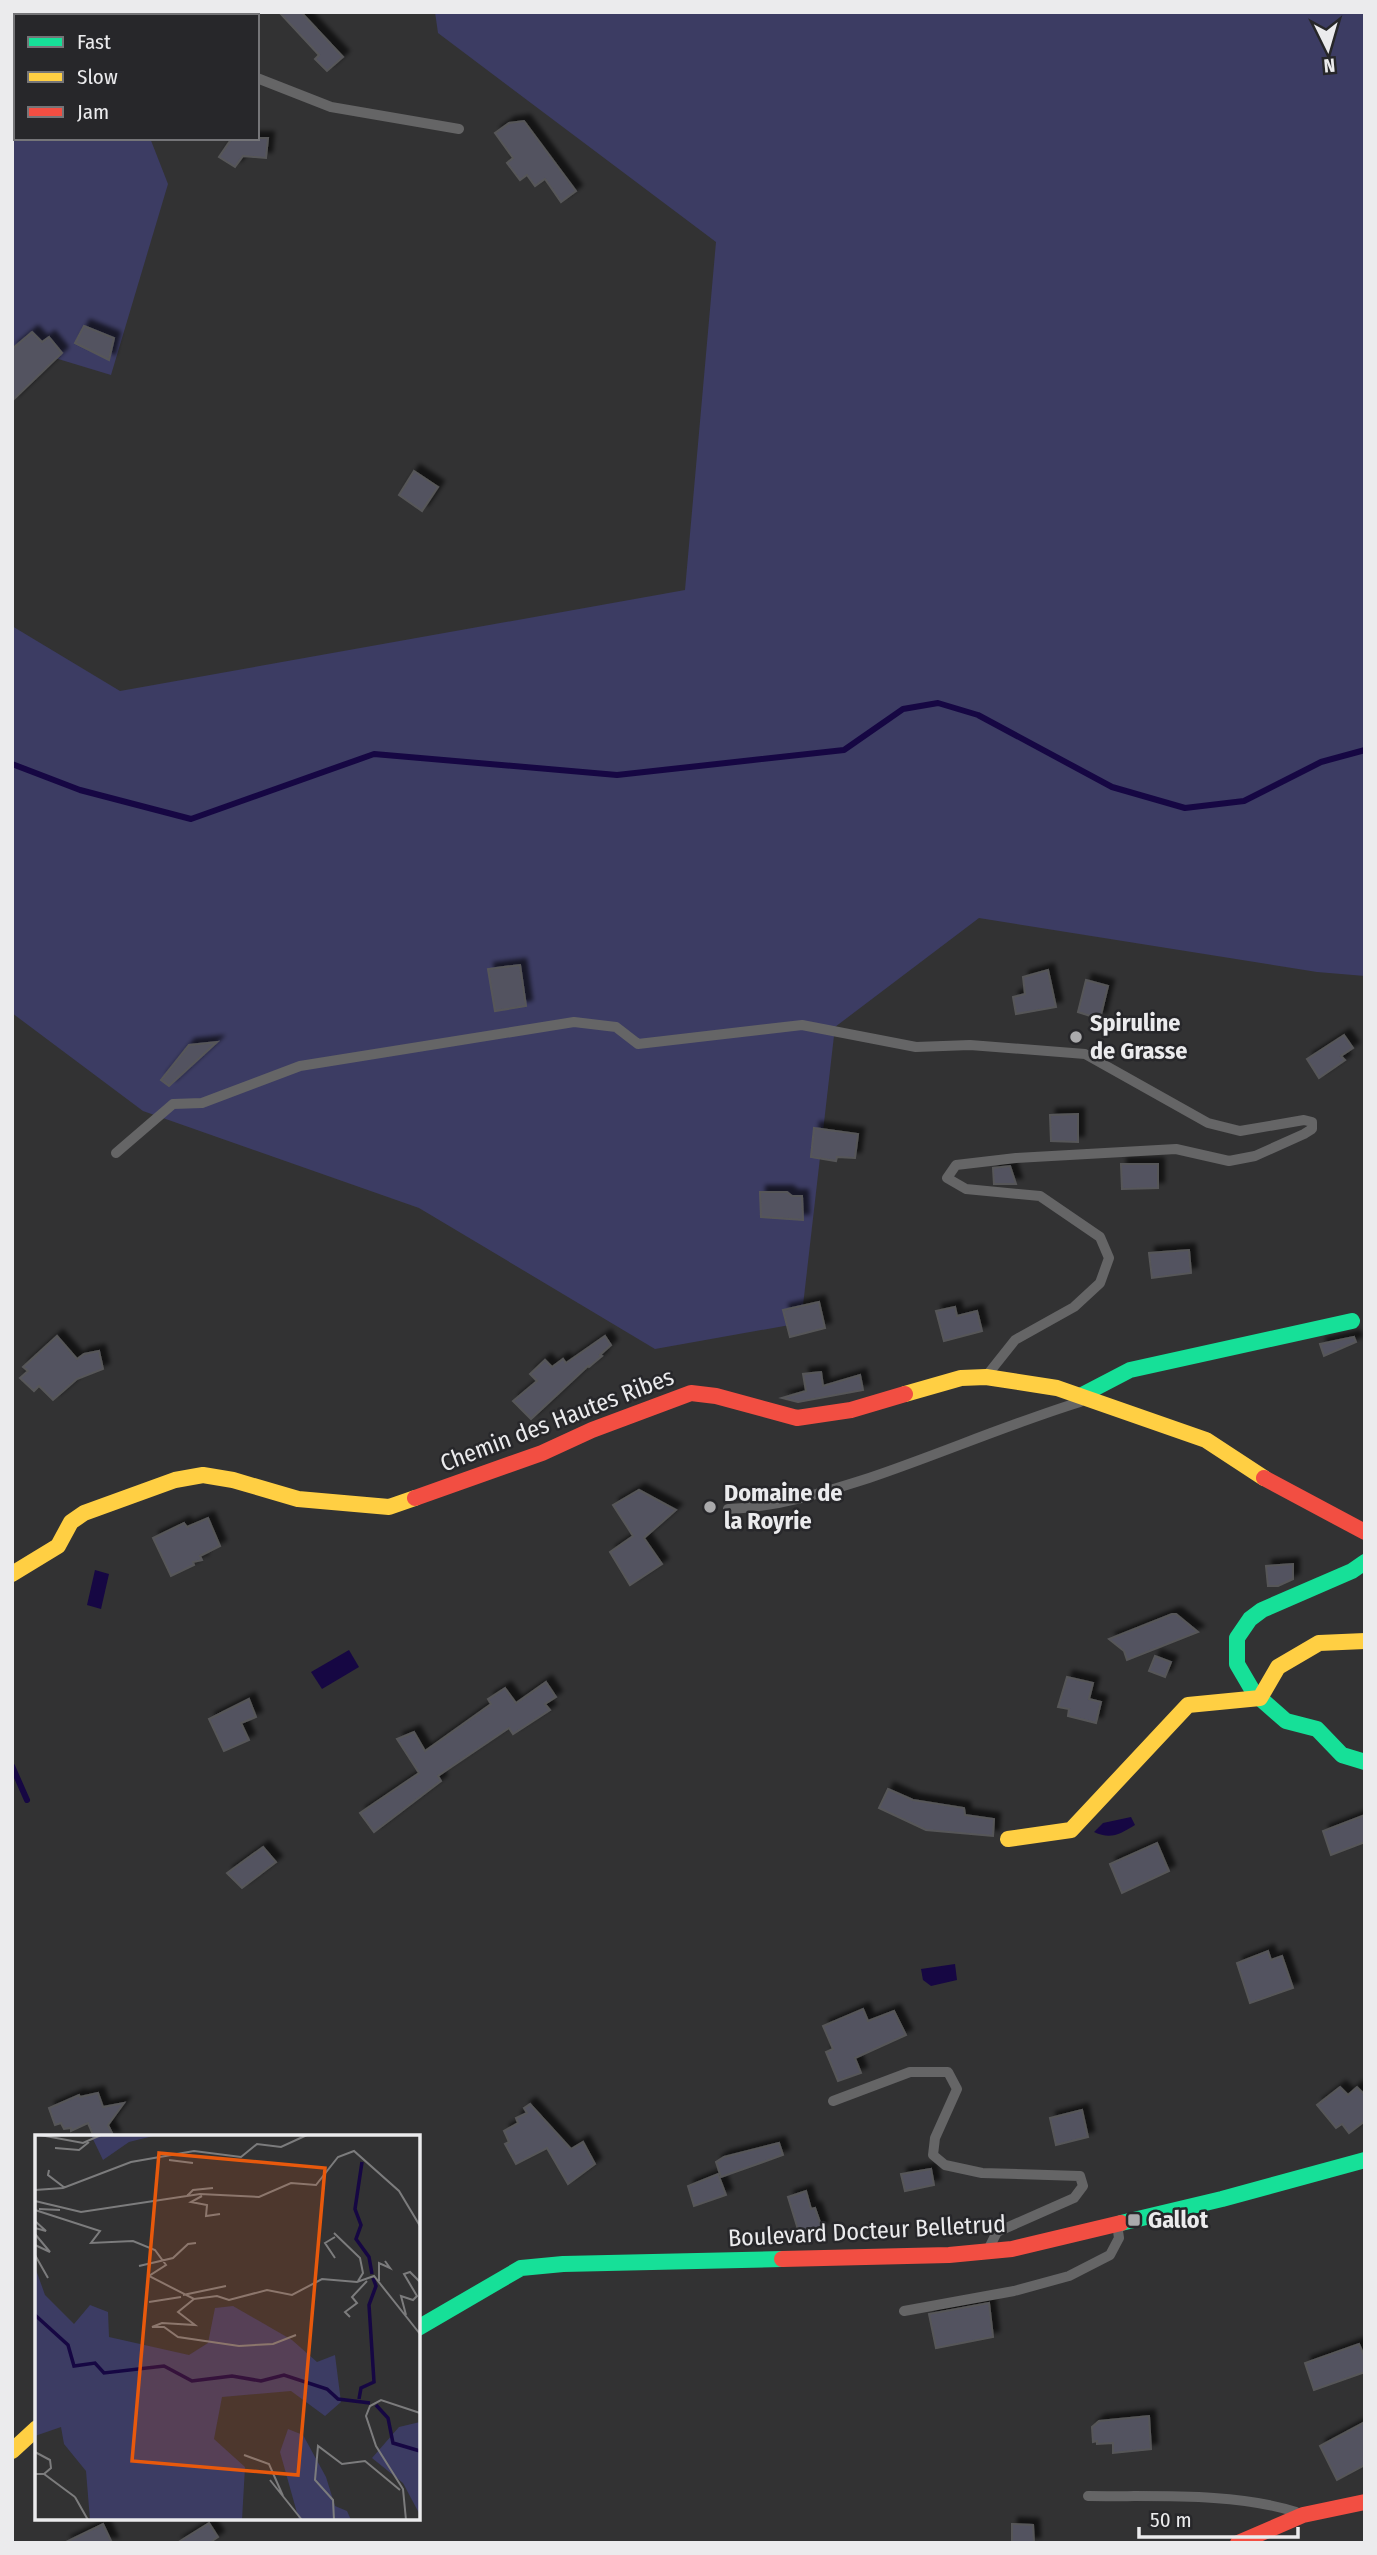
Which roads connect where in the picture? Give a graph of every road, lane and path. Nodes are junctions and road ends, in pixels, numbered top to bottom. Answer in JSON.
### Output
{"nodes":[{"id":1,"x":259,"y":79,"type":"edge"},
{"id":2,"x":459,"y":130,"type":"dead end"},
{"id":3,"x":116,"y":1153,"type":"dead end"},
{"id":4,"x":1352,"y":1321,"type":"dead end"},
{"id":5,"x":986,"y":1377,"type":"junction"},
{"id":6,"x":1086,"y":1396,"type":"junction"},
{"id":7,"x":729,"y":1509,"type":"dead end"},
{"id":8,"x":1365,"y":1532,"type":"edge"},
{"id":9,"x":1365,"y":1562,"type":"edge"},
{"id":10,"x":12,"y":1574,"type":"edge"},
{"id":11,"x":1365,"y":1640,"type":"edge"},
{"id":12,"x":1260,"y":1698,"type":"junction"},
{"id":13,"x":1365,"y":1762,"type":"edge"},
{"id":14,"x":1008,"y":1839,"type":"dead end"},
{"id":15,"x":833,"y":2101,"type":"dead end"},
{"id":16,"x":1365,"y":2160,"type":"edge"},
{"id":17,"x":1117,"y":2224,"type":"junction"},
{"id":18,"x":987,"y":2251,"type":"junction"},
{"id":19,"x":904,"y":2311,"type":"dead end"},
{"id":20,"x":420,"y":2327,"type":"edge"},
{"id":21,"x":35,"y":2430,"type":"edge"},
{"id":22,"x":12,"y":2451,"type":"edge"},
{"id":23,"x":1088,"y":2496,"type":"dead end"},
{"id":24,"x":1365,"y":2502,"type":"edge"},
{"id":25,"x":1303,"y":2515,"type":"junction"},
{"id":26,"x":1238,"y":2543,"type":"edge"}],
"edges":[{"from":1,"to":2,"type":"lane"},
{"from":3,"to":5,"type":"lane"},
{"from":4,"to":6,"type":"street"},
{"from":5,"to":6,"type":"street","name":"Chemin des Hautes Ribes"},
{"from":5,"to":10,"type":"street","name":"Chemin des Hautes Ribes"},
{"from":6,"to":7,"type":"lane"},
{"from":6,"to":8,"type":"street","name":"Chemin des Hautes Ribes"},
{"from":9,"to":12,"type":"street"},
{"from":11,"to":12,"type":"street"},
{"from":12,"to":13,"type":"street"},
{"from":12,"to":14,"type":"street"},
{"from":15,"to":18,"type":"lane"},
{"from":16,"to":17,"type":"street","name":"Boulevard Docteur Belletrud"},
{"from":17,"to":18,"type":"street","name":"Boulevard Docteur Belletrud"},
{"from":17,"to":19,"type":"lane"},
{"from":18,"to":20,"type":"street","name":"Boulevard Docteur Belletrud"},
{"from":21,"to":22,"type":"street"},
{"from":23,"to":25,"type":"lane"},
{"from":24,"to":25,"type":"street"},
{"from":25,"to":26,"type":"street"}]}
